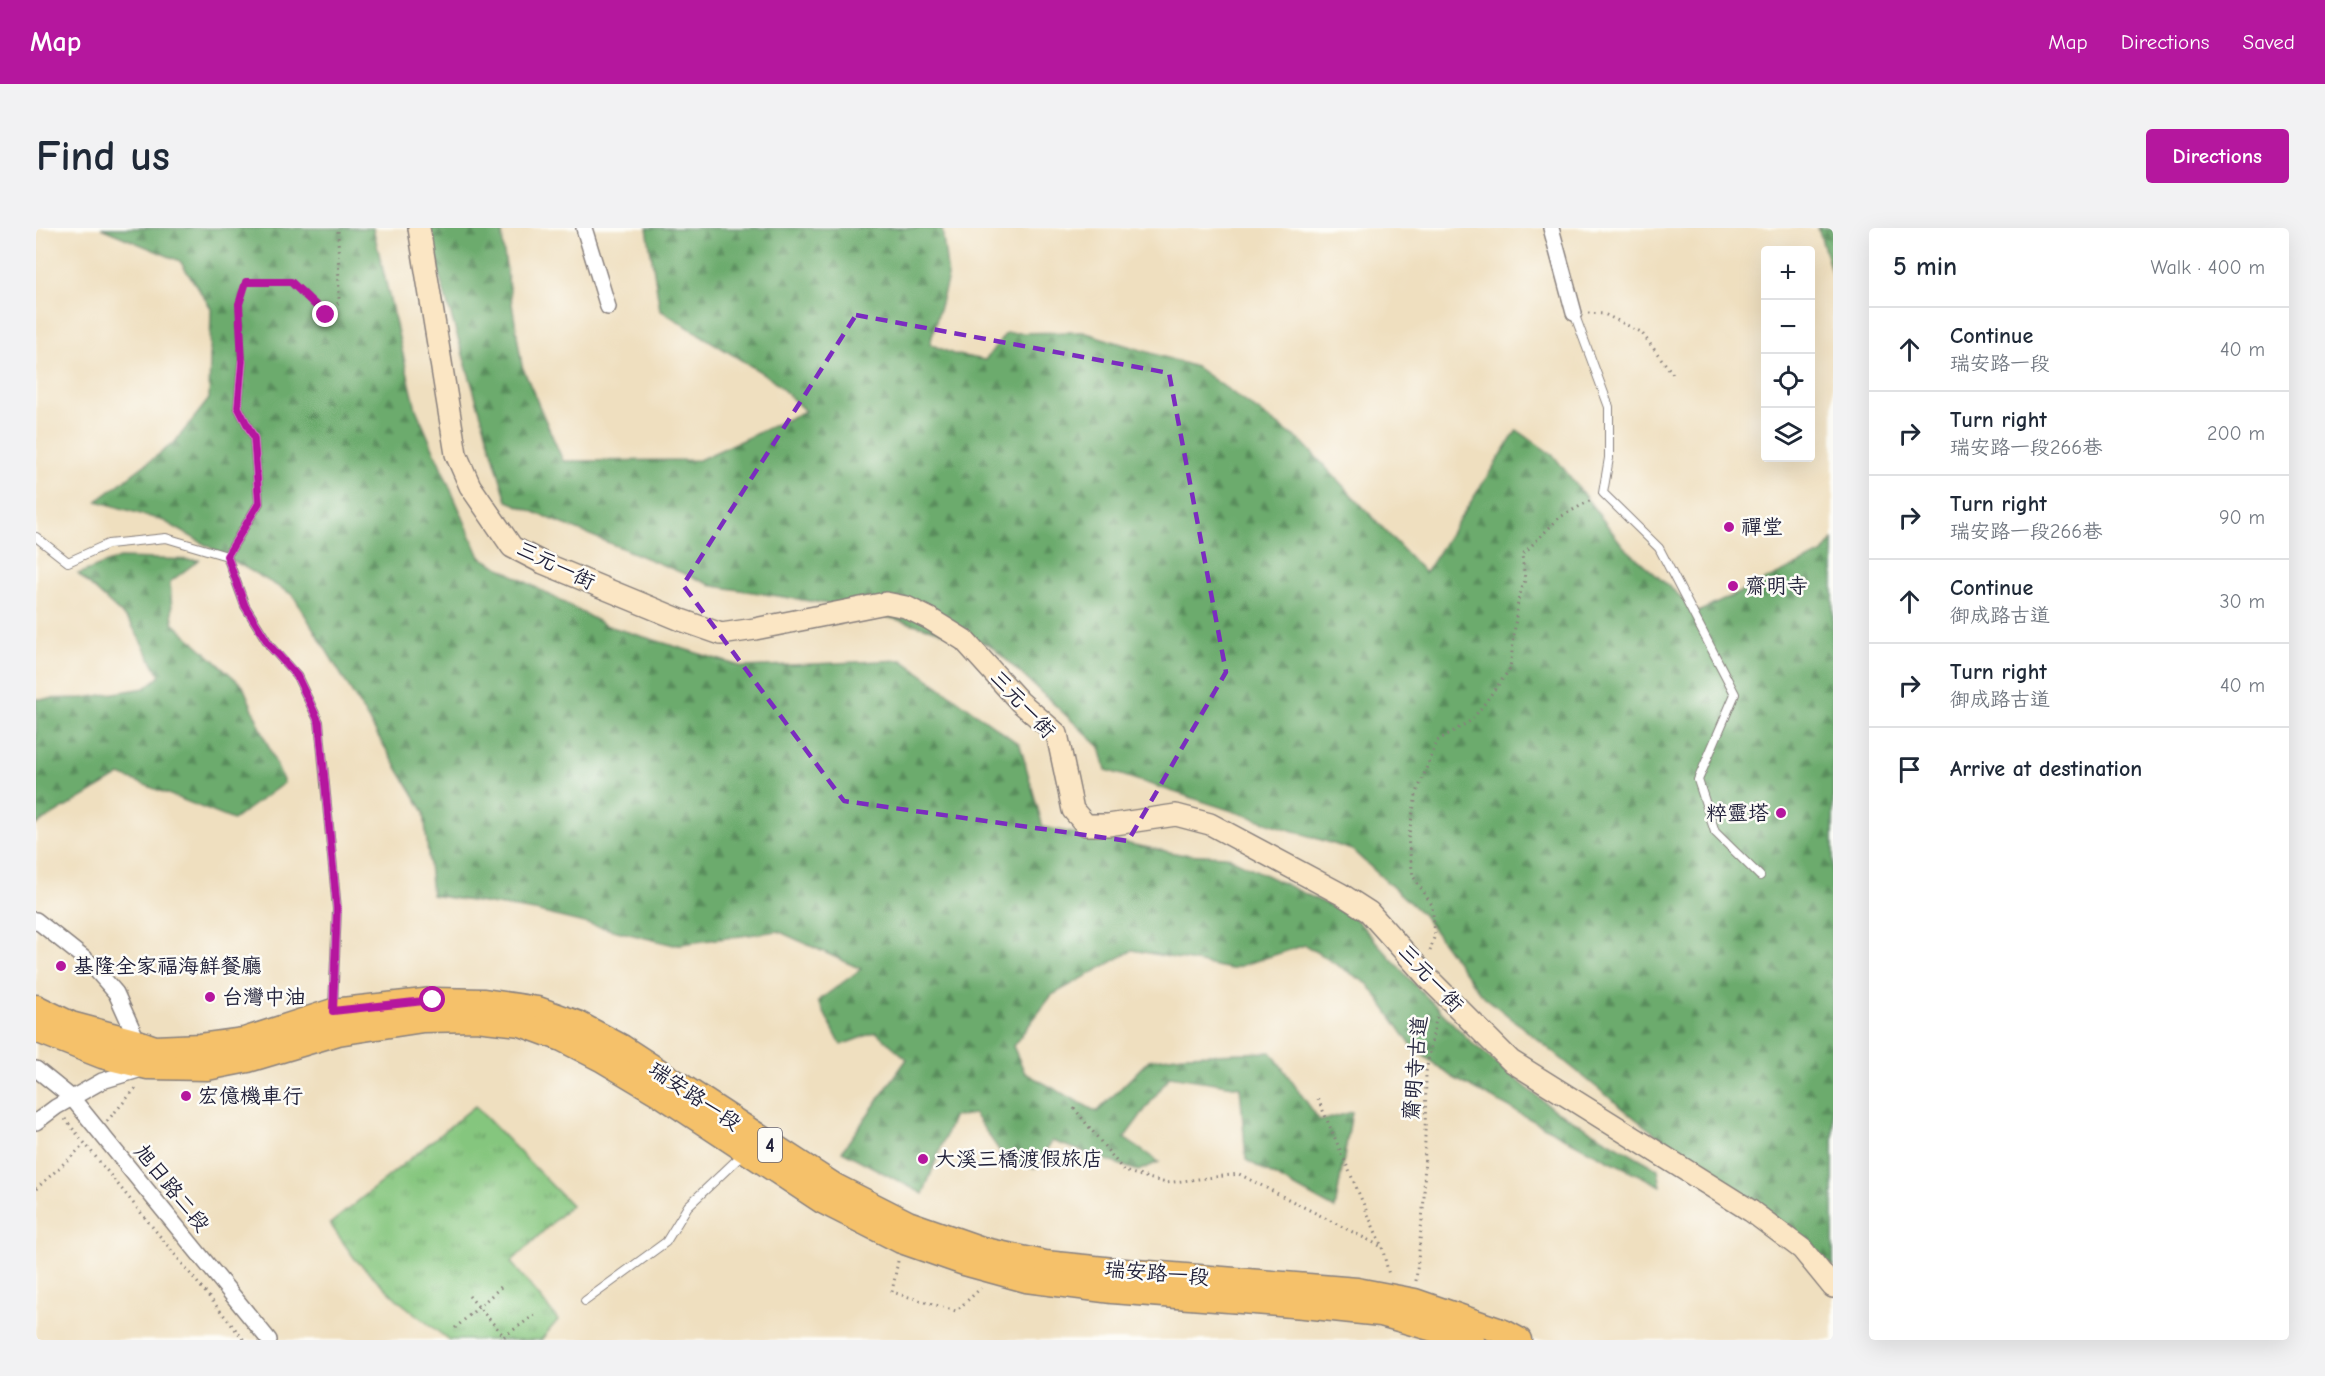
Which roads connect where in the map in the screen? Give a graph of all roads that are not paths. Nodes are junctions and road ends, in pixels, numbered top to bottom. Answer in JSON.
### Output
{"nodes":[{"id":1,"x":419,"y":228,"type":"edge"},
{"id":2,"x":585,"y":228,"type":"edge"},
{"id":3,"x":1551,"y":228,"type":"edge"},
{"id":4,"x":608,"y":307,"type":"dead end"},
{"id":5,"x":1574,"y":313,"type":"joint"},
{"id":6,"x":242,"y":362,"type":"road end"},
{"id":7,"x":36,"y":537,"type":"edge"},
{"id":8,"x":227,"y":556,"type":"junction"},
{"id":9,"x":1760,"y":876,"type":"dead end"},
{"id":10,"x":36,"y":920,"type":"edge"},
{"id":11,"x":36,"y":1007,"type":"edge"},
{"id":12,"x":333,"y":1011,"type":"junction"},
{"id":13,"x":36,"y":1030,"type":"edge"},
{"id":14,"x":142,"y":1055,"type":"junction"},
{"id":15,"x":36,"y":1069,"type":"edge"},
{"id":16,"x":72,"y":1098,"type":"junction"},
{"id":17,"x":36,"y":1122,"type":"edge"},
{"id":18,"x":750,"y":1144,"type":"junction"},
{"id":19,"x":1833,"y":1287,"type":"edge"},
{"id":20,"x":585,"y":1301,"type":"dead end"},
{"id":21,"x":269,"y":1340,"type":"edge"},
{"id":22,"x":1472,"y":1340,"type":"edge"},
{"id":23,"x":1519,"y":1340,"type":"edge"}],
"edges":[{"from":1,"to":19,"type":"street","name":"三元一街"},
{"from":2,"to":4,"type":"street"},
{"from":3,"to":5,"type":"street"},
{"from":5,"to":9,"type":"lane"},
{"from":6,"to":8,"type":"lane"},
{"from":7,"to":8,"type":"lane"},
{"from":8,"to":12,"type":"lane"},
{"from":10,"to":14,"type":"street"},
{"from":11,"to":14,"type":"main road","name":"瑞安路一段","number":"4"},
{"from":12,"to":14,"type":"main road","name":"瑞安路一段","number":"4"},
{"from":12,"to":18,"type":"main road","name":"瑞安路一段","number":"4"},
{"from":13,"to":14,"type":"main road","name":"瑞安路一段","number":"4"},
{"from":14,"to":16,"type":"street"},
{"from":14,"to":18,"type":"main road","name":"瑞安路一段","number":"4"},
{"from":15,"to":16,"type":"street","name":"旭日路二段"},
{"from":16,"to":17,"type":"street"},
{"from":16,"to":21,"type":"street","name":"旭日路二段"},
{"from":18,"to":20,"type":"lane"},
{"from":18,"to":22,"type":"main road","name":"瑞安路一段","number":"4"},
{"from":18,"to":23,"type":"main road","name":"瑞安路一段","number":"4"}]}
